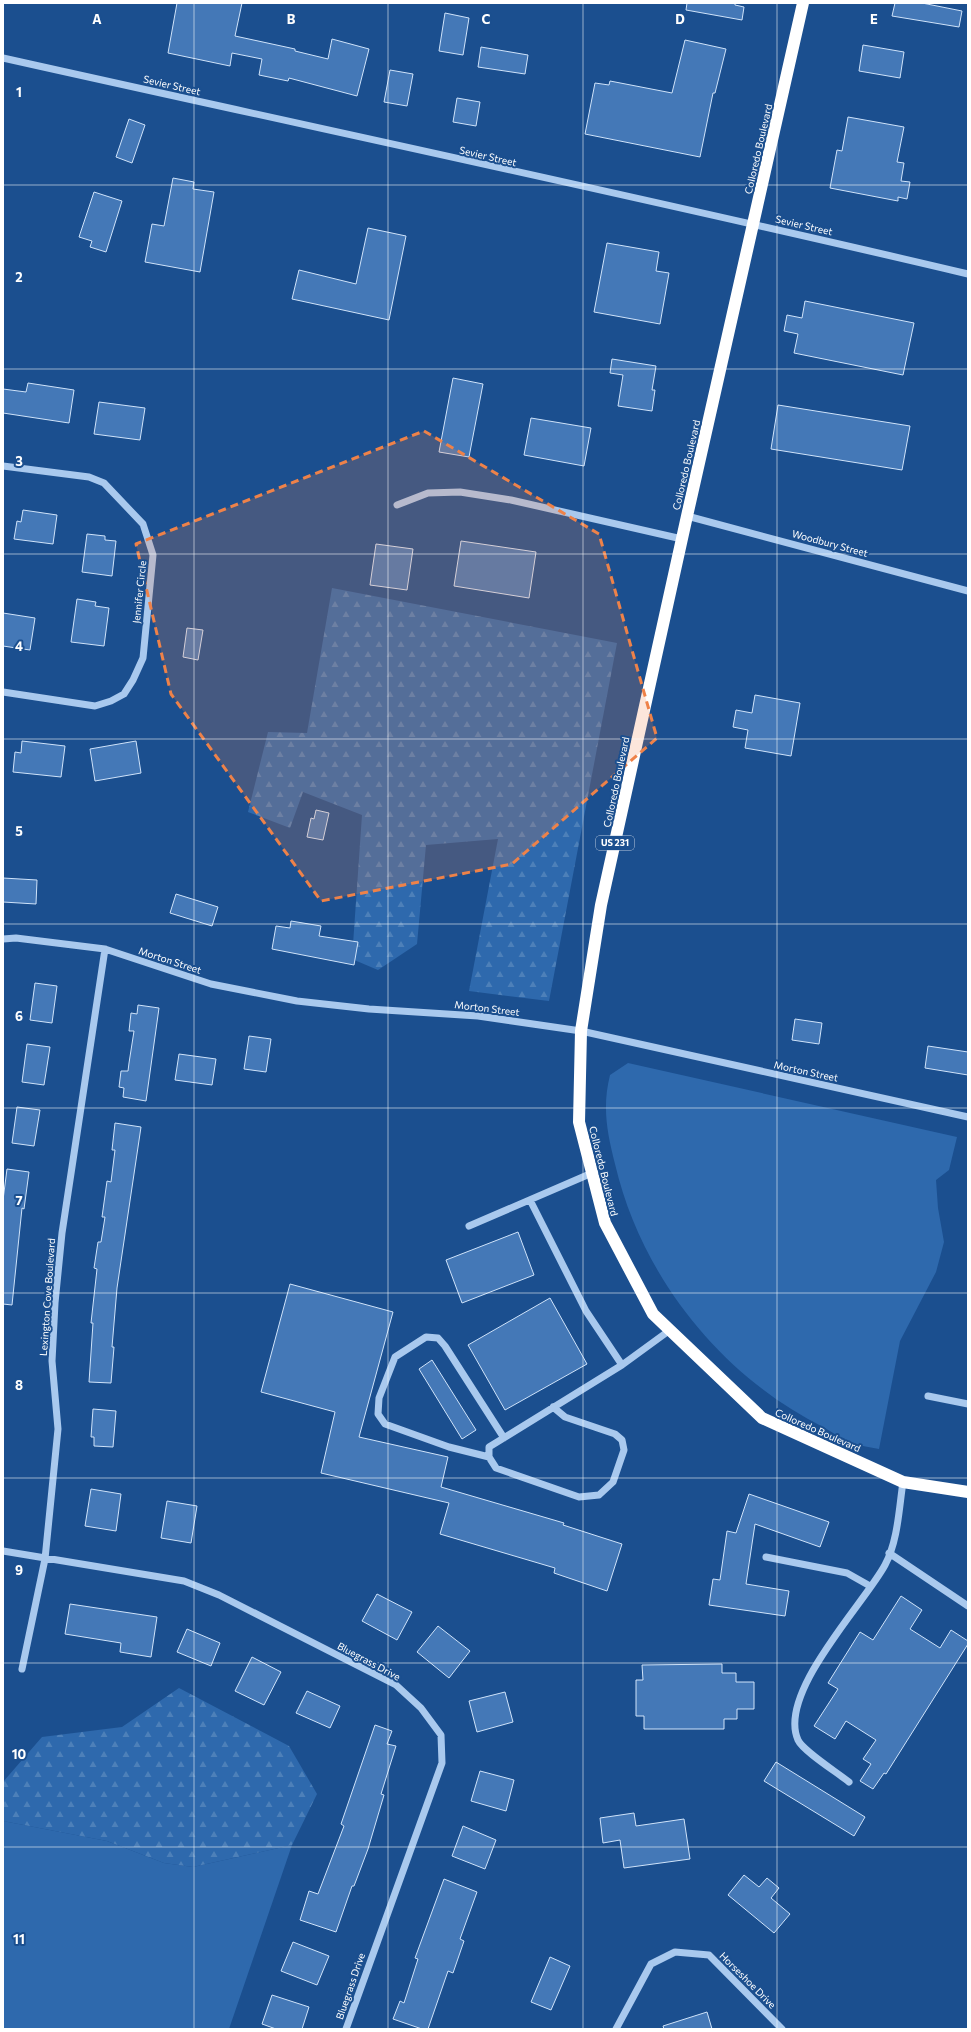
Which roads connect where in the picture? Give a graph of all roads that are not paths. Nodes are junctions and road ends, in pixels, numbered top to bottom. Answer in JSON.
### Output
{"nodes":[{"id":1,"x":803,"y":3,"type":"edge"},
{"id":2,"x":3,"y":58,"type":"edge"},
{"id":3,"x":753,"y":223,"type":"junction"},
{"id":4,"x":968,"y":274,"type":"edge"},
{"id":5,"x":3,"y":466,"type":"edge"},
{"id":6,"x":397,"y":505,"type":"dead end"},
{"id":7,"x":687,"y":516,"type":"junction"},
{"id":8,"x":682,"y":538,"type":"junction"},
{"id":9,"x":968,"y":590,"type":"edge"},
{"id":10,"x":3,"y":692,"type":"edge"},
{"id":11,"x":3,"y":939,"type":"edge"},
{"id":12,"x":105,"y":950,"type":"junction"},
{"id":13,"x":580,"y":1031,"type":"junction"},
{"id":14,"x":968,"y":1117,"type":"edge"},
{"id":15,"x":592,"y":1173,"type":"junction"},
{"id":16,"x":530,"y":1200,"type":"junction"},
{"id":17,"x":469,"y":1226,"type":"dead end"},
{"id":18,"x":670,"y":1330,"type":"junction"},
{"id":19,"x":622,"y":1365,"type":"junction"},
{"id":20,"x":928,"y":1396,"type":"dead end"},
{"id":21,"x":968,"y":1404,"type":"edge"},
{"id":22,"x":553,"y":1407,"type":"junction"},
{"id":23,"x":504,"y":1438,"type":"junction"},
{"id":24,"x":489,"y":1457,"type":"junction"},
{"id":25,"x":903,"y":1482,"type":"junction"},
{"id":26,"x":968,"y":1492,"type":"edge"},
{"id":27,"x":3,"y":1551,"type":"edge"},
{"id":28,"x":889,"y":1554,"type":"junction"},
{"id":29,"x":766,"y":1557,"type":"dead end"},
{"id":30,"x":45,"y":1559,"type":"junction"},
{"id":31,"x":870,"y":1586,"type":"junction"},
{"id":32,"x":968,"y":1606,"type":"edge"},
{"id":33,"x":22,"y":1669,"type":"dead end"},
{"id":34,"x":850,"y":1782,"type":"dead end"},
{"id":35,"x":346,"y":2029,"type":"edge"},
{"id":36,"x":616,"y":2029,"type":"edge"},
{"id":37,"x":782,"y":2029,"type":"edge"}],
"edges":[{"from":1,"to":3,"type":"highway","name":"Colloredo Boulevard","number":"US 231"},
{"from":2,"to":3,"type":"street","name":"Sevier Street"},
{"from":3,"to":4,"type":"street","name":"Sevier Street"},
{"from":3,"to":7,"type":"highway","name":"Colloredo Boulevard","number":"US 231"},
{"from":5,"to":10,"type":"street","name":"Jennifer Circle"},
{"from":6,"to":8,"type":"street"},
{"from":7,"to":8,"type":"highway","name":"Colloredo Boulevard","number":"US 231"},
{"from":7,"to":9,"type":"street","name":"Woodbury Street"},
{"from":8,"to":13,"type":"highway","name":"Colloredo Boulevard","number":"US 231"},
{"from":11,"to":12,"type":"street","name":"Morton Street"},
{"from":12,"to":13,"type":"street","name":"Morton Street"},
{"from":12,"to":30,"type":"street","name":"Lexington Cove Boulevard"},
{"from":13,"to":14,"type":"street","name":"Morton Street"},
{"from":13,"to":15,"type":"highway","name":"Colloredo Boulevard","number":"US 231"},
{"from":15,"to":16,"type":"street"},
{"from":15,"to":18,"type":"highway","name":"Colloredo Boulevard","number":"US 231"},
{"from":16,"to":17,"type":"street"},
{"from":16,"to":19,"type":"street"},
{"from":18,"to":19,"type":"street"},
{"from":18,"to":25,"type":"highway","name":"Colloredo Boulevard","number":"US 231"},
{"from":19,"to":22,"type":"street"},
{"from":20,"to":21,"type":"street"},
{"from":22,"to":23,"type":"street"},
{"from":22,"to":24,"type":"street"},
{"from":23,"to":24,"type":"street"},
{"from":23,"to":24,"type":"street"},
{"from":25,"to":26,"type":"highway","name":"Colloredo Boulevard","number":"US 231"},
{"from":25,"to":28,"type":"street"},
{"from":27,"to":30,"type":"street","name":"Bluegrass Drive"},
{"from":28,"to":31,"type":"street"},
{"from":28,"to":32,"type":"street"},
{"from":29,"to":31,"type":"street"},
{"from":30,"to":33,"type":"street","name":"Lexington Cove Boulevard"},
{"from":30,"to":35,"type":"street","name":"Bluegrass Drive"},
{"from":31,"to":34,"type":"street"},
{"from":36,"to":37,"type":"street","name":"Horseshoe Drive"}]}
